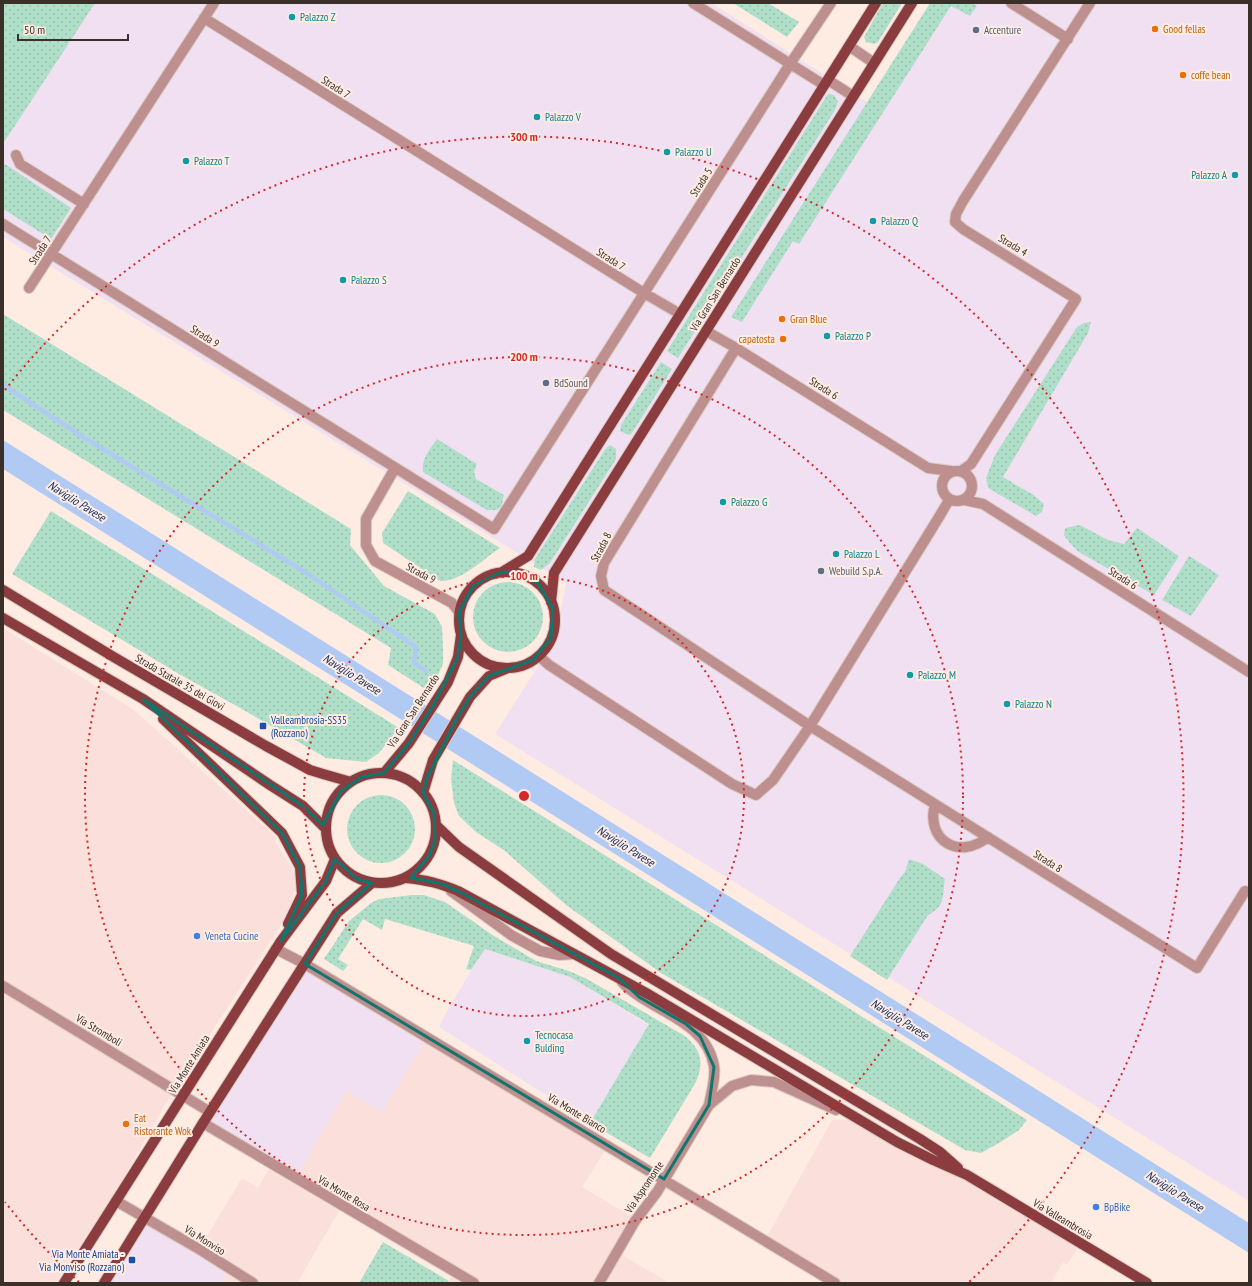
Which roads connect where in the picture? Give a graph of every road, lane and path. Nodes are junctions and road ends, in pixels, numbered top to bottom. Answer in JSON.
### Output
{"nodes":[{"id":1,"x":214,"y":3,"type":"edge"},
{"id":2,"x":694,"y":3,"type":"edge"},
{"id":3,"x":831,"y":3,"type":"edge"},
{"id":4,"x":876,"y":3,"type":"edge"},
{"id":5,"x":912,"y":3,"type":"edge"},
{"id":6,"x":1011,"y":3,"type":"edge"},
{"id":7,"x":1090,"y":3,"type":"edge"},
{"id":8,"x":204,"y":18,"type":"junction"},
{"id":9,"x":1068,"y":39,"type":"junction"},
{"id":10,"x":849,"y":46,"type":"junction"},
{"id":11,"x":874,"y":63,"type":"junction"},
{"id":12,"x":790,"y":64,"type":"junction"},
{"id":13,"x":826,"y":82,"type":"junction"},
{"id":14,"x":853,"y":96,"type":"junction"},
{"id":15,"x":16,"y":155,"type":"dead end"},
{"id":16,"x":84,"y":204,"type":"junction"},
{"id":17,"x":3,"y":224,"type":"edge"},
{"id":18,"x":51,"y":254,"type":"junction"},
{"id":19,"x":29,"y":288,"type":"dead end"},
{"id":20,"x":644,"y":293,"type":"junction"},
{"id":21,"x":680,"y":314,"type":"junction"},
{"id":22,"x":706,"y":331,"type":"junction"},
{"id":23,"x":736,"y":348,"type":"junction"},
{"id":24,"x":395,"y":468,"type":"junction"},
{"id":25,"x":928,"y":468,"type":"junction"},
{"id":26,"x":963,"y":477,"type":"junction"},
{"id":27,"x":941,"y":487,"type":"junction"},
{"id":28,"x":949,"y":500,"type":"junction"},
{"id":29,"x":964,"y":500,"type":"junction"},
{"id":30,"x":983,"y":504,"type":"junction"},
{"id":31,"x":502,"y":572,"type":"junction"},
{"id":32,"x":3,"y":590,"type":"edge"},
{"id":33,"x":551,"y":602,"type":"junction"},
{"id":34,"x":459,"y":612,"type":"junction"},
{"id":35,"x":3,"y":618,"type":"edge"},
{"id":36,"x":461,"y":635,"type":"junction"},
{"id":37,"x":539,"y":656,"type":"junction"},
{"id":38,"x":513,"y":668,"type":"junction"},
{"id":39,"x":1249,"y":672,"type":"edge"},
{"id":40,"x":143,"y":699,"type":"junction"},
{"id":41,"x":810,"y":726,"type":"junction"},
{"id":42,"x":384,"y":773,"type":"junction"},
{"id":43,"x":351,"y":782,"type":"junction"},
{"id":44,"x":423,"y":793,"type":"junction"},
{"id":45,"x":935,"y":804,"type":"junction"},
{"id":46,"x":436,"y":825,"type":"junction"},
{"id":47,"x":326,"y":829,"type":"junction"},
{"id":48,"x":988,"y":837,"type":"junction"},
{"id":49,"x":335,"y":859,"type":"junction"},
{"id":50,"x":406,"y":878,"type":"junction"},
{"id":51,"x":372,"y":883,"type":"junction"},
{"id":52,"x":1248,"y":890,"type":"edge"},
{"id":53,"x":278,"y":945,"type":"junction"},
{"id":54,"x":305,"y":964,"type":"junction"},
{"id":55,"x":619,"y":978,"type":"junction"},
{"id":56,"x":3,"y":986,"type":"edge"},
{"id":57,"x":183,"y":1096,"type":"junction"},
{"id":58,"x":709,"y":1105,"type":"junction"},
{"id":59,"x":210,"y":1112,"type":"junction"},
{"id":60,"x":857,"y":1119,"type":"junction"},
{"id":61,"x":203,"y":1123,"type":"junction"},
{"id":62,"x":967,"y":1175,"type":"junction"},
{"id":63,"x":664,"y":1179,"type":"junction"},
{"id":64,"x":116,"y":1201,"type":"junction"},
{"id":65,"x":144,"y":1218,"type":"junction"},
{"id":66,"x":64,"y":1283,"type":"edge"},
{"id":67,"x":104,"y":1283,"type":"edge"},
{"id":68,"x":253,"y":1283,"type":"edge"},
{"id":69,"x":474,"y":1283,"type":"edge"},
{"id":70,"x":599,"y":1283,"type":"edge"},
{"id":71,"x":835,"y":1283,"type":"edge"},
{"id":72,"x":1147,"y":1283,"type":"edge"}],
"edges":[{"from":1,"to":8,"type":"street"},
{"from":2,"to":12,"type":"street"},
{"from":3,"to":12,"type":"street","name":"Strada 5"},
{"from":4,"to":10,"type":"main road","name":"Via Gran San Bernardo"},
{"from":5,"to":11,"type":"main road","name":"Via Gran San Bernardo"},
{"from":6,"to":9,"type":"street"},
{"from":7,"to":9,"type":"street","name":"Strada 4"},
{"from":8,"to":16,"type":"street","name":"Strada 7"},
{"from":8,"to":20,"type":"street","name":"Strada 7"},
{"from":9,"to":26,"type":"street","name":"Strada 4"},
{"from":10,"to":11,"type":"street"},
{"from":10,"to":13,"type":"main road","name":"Via Gran San Bernardo"},
{"from":11,"to":14,"type":"main road","name":"Via Gran San Bernardo"},
{"from":12,"to":13,"type":"street"},
{"from":12,"to":20,"type":"street","name":"Strada 5"},
{"from":13,"to":14,"type":"street"},
{"from":13,"to":21,"type":"main road","name":"Via Gran San Bernardo"},
{"from":14,"to":22,"type":"main road","name":"Via Gran San Bernardo"},
{"from":15,"to":16,"type":"street"},
{"from":16,"to":18,"type":"street","name":"Strada 7"},
{"from":17,"to":18,"type":"street","name":"Strada 9"},
{"from":18,"to":19,"type":"street","name":"Strada 7"},
{"from":18,"to":24,"type":"street","name":"Strada 9"},
{"from":20,"to":21,"type":"street","name":"Strada 7"},
{"from":20,"to":24,"type":"street","name":"Strada 9"},
{"from":21,"to":31,"type":"main road","name":"Via Gran San Bernardo"},
{"from":22,"to":23,"type":"street","name":"Strada 6"},
{"from":22,"to":33,"type":"main road","name":"Via Gran San Bernardo"},
{"from":23,"to":25,"type":"street","name":"Strada 6"},
{"from":23,"to":41,"type":"street","name":"Strada 8"},
{"from":24,"to":34,"type":"street","name":"Strada 9"},
{"from":25,"to":26,"type":"street","name":"Strada 6"},
{"from":25,"to":27,"type":"street","name":"Strada 6"},
{"from":26,"to":27,"type":"street","name":"Strada 4"},
{"from":26,"to":29,"type":"street","name":"Strada 4"},
{"from":26,"to":30,"type":"street","name":"Strada 6"},
{"from":27,"to":28,"type":"street"},
{"from":28,"to":29,"type":"street"},
{"from":28,"to":41,"type":"street"},
{"from":29,"to":30,"type":"street","name":"Strada 6"},
{"from":30,"to":39,"type":"street","name":"Strada 6"},
{"from":31,"to":33,"type":"main road"},
{"from":31,"to":34,"type":"main road"},
{"from":32,"to":43,"type":"main road","name":"Strada Statale 35 dei Giovi"},
{"from":33,"to":37,"type":"main road"},
{"from":34,"to":36,"type":"main road"},
{"from":35,"to":40,"type":"main road"},
{"from":36,"to":38,"type":"main road"},
{"from":36,"to":42,"type":"main road","name":"Via Gran San Bernardo"},
{"from":37,"to":38,"type":"main road"},
{"from":37,"to":41,"type":"street"},
{"from":38,"to":44,"type":"main road"},
{"from":40,"to":47,"type":"main road"},
{"from":40,"to":53,"type":"main road"},
{"from":41,"to":45,"type":"street","name":"Strada 8"},
{"from":42,"to":43,"type":"main road"},
{"from":42,"to":44,"type":"main road"},
{"from":43,"to":47,"type":"main road"},
{"from":44,"to":46,"type":"main road"},
{"from":45,"to":48,"type":"street","name":"Strada 8"},
{"from":45,"to":48,"type":"street"},
{"from":46,"to":50,"type":"main road"},
{"from":46,"to":62,"type":"main road"},
{"from":47,"to":49,"type":"main road"},
{"from":48,"to":52,"type":"street","name":"Strada 8"},
{"from":49,"to":51,"type":"main road"},
{"from":49,"to":53,"type":"main road","name":"Via Monte Amiata"},
{"from":50,"to":51,"type":"main road"},
{"from":50,"to":55,"type":"main road"},
{"from":51,"to":54,"type":"main road"},
{"from":53,"to":54,"type":"street","name":"Via Monte Bianco"},
{"from":53,"to":57,"type":"main road","name":"Via Monte Amiata"},
{"from":54,"to":59,"type":"main road"},
{"from":54,"to":63,"type":"street","name":"Via Monte Bianco"},
{"from":55,"to":58,"type":"street"},
{"from":55,"to":60,"type":"main road"},
{"from":56,"to":57,"type":"street","name":"Via Stromboli"},
{"from":57,"to":59,"type":"street","name":"Via Stromboli"},
{"from":57,"to":64,"type":"main road","name":"Via Monte Amiata"},
{"from":58,"to":60,"type":"street"},
{"from":58,"to":63,"type":"street","name":"Via Aspromonte"},
{"from":59,"to":61,"type":"main road"},
{"from":60,"to":62,"type":"main road"},
{"from":61,"to":65,"type":"main road"},
{"from":61,"to":69,"type":"street","name":"Via Monte Rosa"},
{"from":62,"to":72,"type":"main road","name":"Via Valleambrosia"},
{"from":63,"to":70,"type":"street","name":"Via Aspromonte"},
{"from":63,"to":71,"type":"street","name":"Via Monte Bianco"},
{"from":64,"to":65,"type":"street","name":"Via Monviso"},
{"from":64,"to":66,"type":"main road","name":"Via Monte Amiata"},
{"from":65,"to":67,"type":"main road"},
{"from":65,"to":68,"type":"street","name":"Via Monviso"}]}
